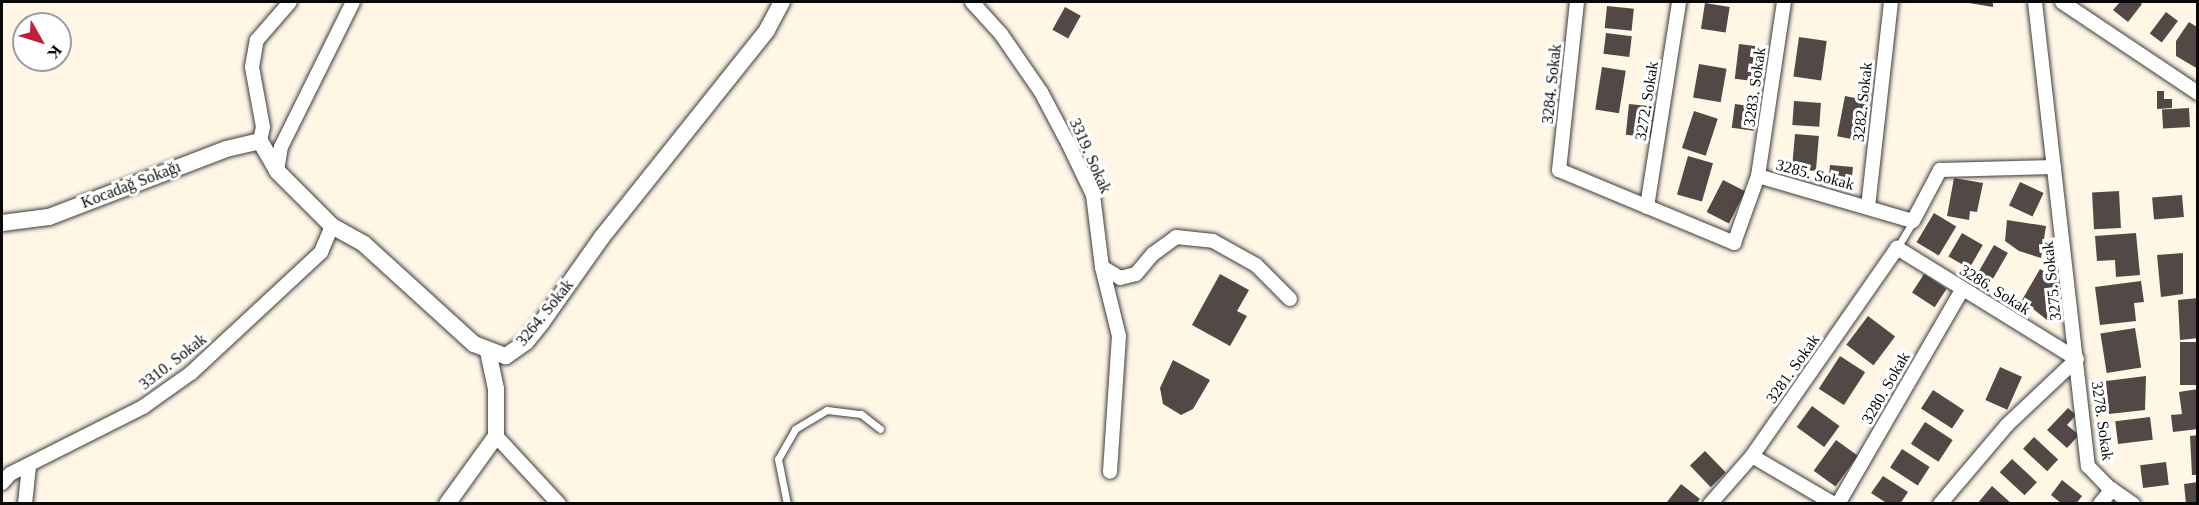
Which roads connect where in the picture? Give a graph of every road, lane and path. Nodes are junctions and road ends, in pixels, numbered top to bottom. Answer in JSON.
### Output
{"nodes":[{"id":1,"x":290,"y":2,"type":"edge"},
{"id":2,"x":353,"y":2,"type":"edge"},
{"id":3,"x":972,"y":2,"type":"edge"},
{"id":4,"x":1577,"y":2,"type":"edge"},
{"id":5,"x":1679,"y":2,"type":"edge"},
{"id":6,"x":1784,"y":2,"type":"edge"},
{"id":7,"x":1891,"y":2,"type":"edge"},
{"id":8,"x":2035,"y":2,"type":"edge"},
{"id":9,"x":2062,"y":2,"type":"edge"},
{"id":10,"x":779,"y":3,"type":"edge"},
{"id":11,"x":2198,"y":93,"type":"edge"},
{"id":12,"x":260,"y":141,"type":"junction"},
{"id":13,"x":2054,"y":167,"type":"junction"},
{"id":14,"x":1559,"y":170,"type":"joint"},
{"id":15,"x":277,"y":171,"type":"junction"},
{"id":16,"x":1758,"y":176,"type":"junction"},
{"id":17,"x":1647,"y":207,"type":"junction"},
{"id":18,"x":1868,"y":207,"type":"junction"},
{"id":19,"x":1913,"y":221,"type":"junction"},
{"id":20,"x":2,"y":223,"type":"edge"},
{"id":21,"x":332,"y":226,"type":"junction"},
{"id":22,"x":1897,"y":248,"type":"junction"},
{"id":23,"x":1102,"y":267,"type":"junction"},
{"id":24,"x":1962,"y":290,"type":"junction"},
{"id":25,"x":1290,"y":299,"type":"dead end"},
{"id":26,"x":488,"y":350,"type":"junction"},
{"id":27,"x":2077,"y":359,"type":"junction"},
{"id":28,"x":880,"y":429,"type":"dead end"},
{"id":29,"x":496,"y":436,"type":"junction"},
{"id":30,"x":1752,"y":456,"type":"junction"},
{"id":31,"x":29,"y":465,"type":"junction"},
{"id":32,"x":1110,"y":472,"type":"dead end"},
{"id":33,"x":2,"y":483,"type":"edge"},
{"id":34,"x":2112,"y":489,"type":"junction"},
{"id":35,"x":25,"y":504,"type":"edge"},
{"id":36,"x":447,"y":504,"type":"edge"},
{"id":37,"x":559,"y":504,"type":"edge"},
{"id":38,"x":787,"y":504,"type":"edge"},
{"id":39,"x":1710,"y":504,"type":"edge"},
{"id":40,"x":1836,"y":504,"type":"edge"},
{"id":41,"x":1940,"y":504,"type":"edge"},
{"id":42,"x":2100,"y":504,"type":"edge"},
{"id":43,"x":2133,"y":504,"type":"edge"}],
"edges":[{"from":1,"to":12,"type":"street"},
{"from":2,"to":15,"type":"street"},
{"from":3,"to":23,"type":"street","name":"3319. Sokak"},
{"from":4,"to":14,"type":"street","name":"3284. Sokak"},
{"from":5,"to":17,"type":"street","name":"3272. Sokak"},
{"from":6,"to":16,"type":"street","name":"3283. Sokak"},
{"from":7,"to":18,"type":"street","name":"3282. Sokak"},
{"from":8,"to":13,"type":"street","name":"3275. Sokak"},
{"from":9,"to":11,"type":"street"},
{"from":10,"to":26,"type":"street","name":"3264. Sokak"},
{"from":12,"to":15,"type":"street"},
{"from":12,"to":20,"type":"street","name":"Kocadağ Sokağı"},
{"from":13,"to":19,"type":"street"},
{"from":13,"to":27,"type":"street","name":"3275. Sokak"},
{"from":14,"to":17,"type":"street","name":"3285. Sokak"},
{"from":15,"to":21,"type":"street"},
{"from":16,"to":17,"type":"street","name":"3285. Sokak"},
{"from":16,"to":18,"type":"street","name":"3285. Sokak"},
{"from":18,"to":19,"type":"street","name":"3285. Sokak"},
{"from":19,"to":22,"type":"lane"},
{"from":21,"to":26,"type":"street"},
{"from":21,"to":31,"type":"street","name":"3310. Sokak"},
{"from":22,"to":24,"type":"street","name":"3286. Sokak"},
{"from":22,"to":30,"type":"street","name":"3281. Sokak"},
{"from":23,"to":25,"type":"street"},
{"from":23,"to":32,"type":"street","name":"3319. Sokak"},
{"from":24,"to":27,"type":"street","name":"3286. Sokak"},
{"from":24,"to":40,"type":"street","name":"3280. Sokak"},
{"from":26,"to":29,"type":"street"},
{"from":27,"to":34,"type":"street","name":"3278. Sokak"},
{"from":27,"to":41,"type":"street"},
{"from":28,"to":38,"type":"lane"},
{"from":29,"to":36,"type":"street"},
{"from":29,"to":37,"type":"street"},
{"from":30,"to":39,"type":"street","name":"3281. Sokak"},
{"from":30,"to":40,"type":"street"},
{"from":31,"to":33,"type":"street","name":"3310. Sokak"},
{"from":31,"to":35,"type":"street"},
{"from":34,"to":42,"type":"street"},
{"from":34,"to":43,"type":"street","name":"3278. Sokak"}]}
